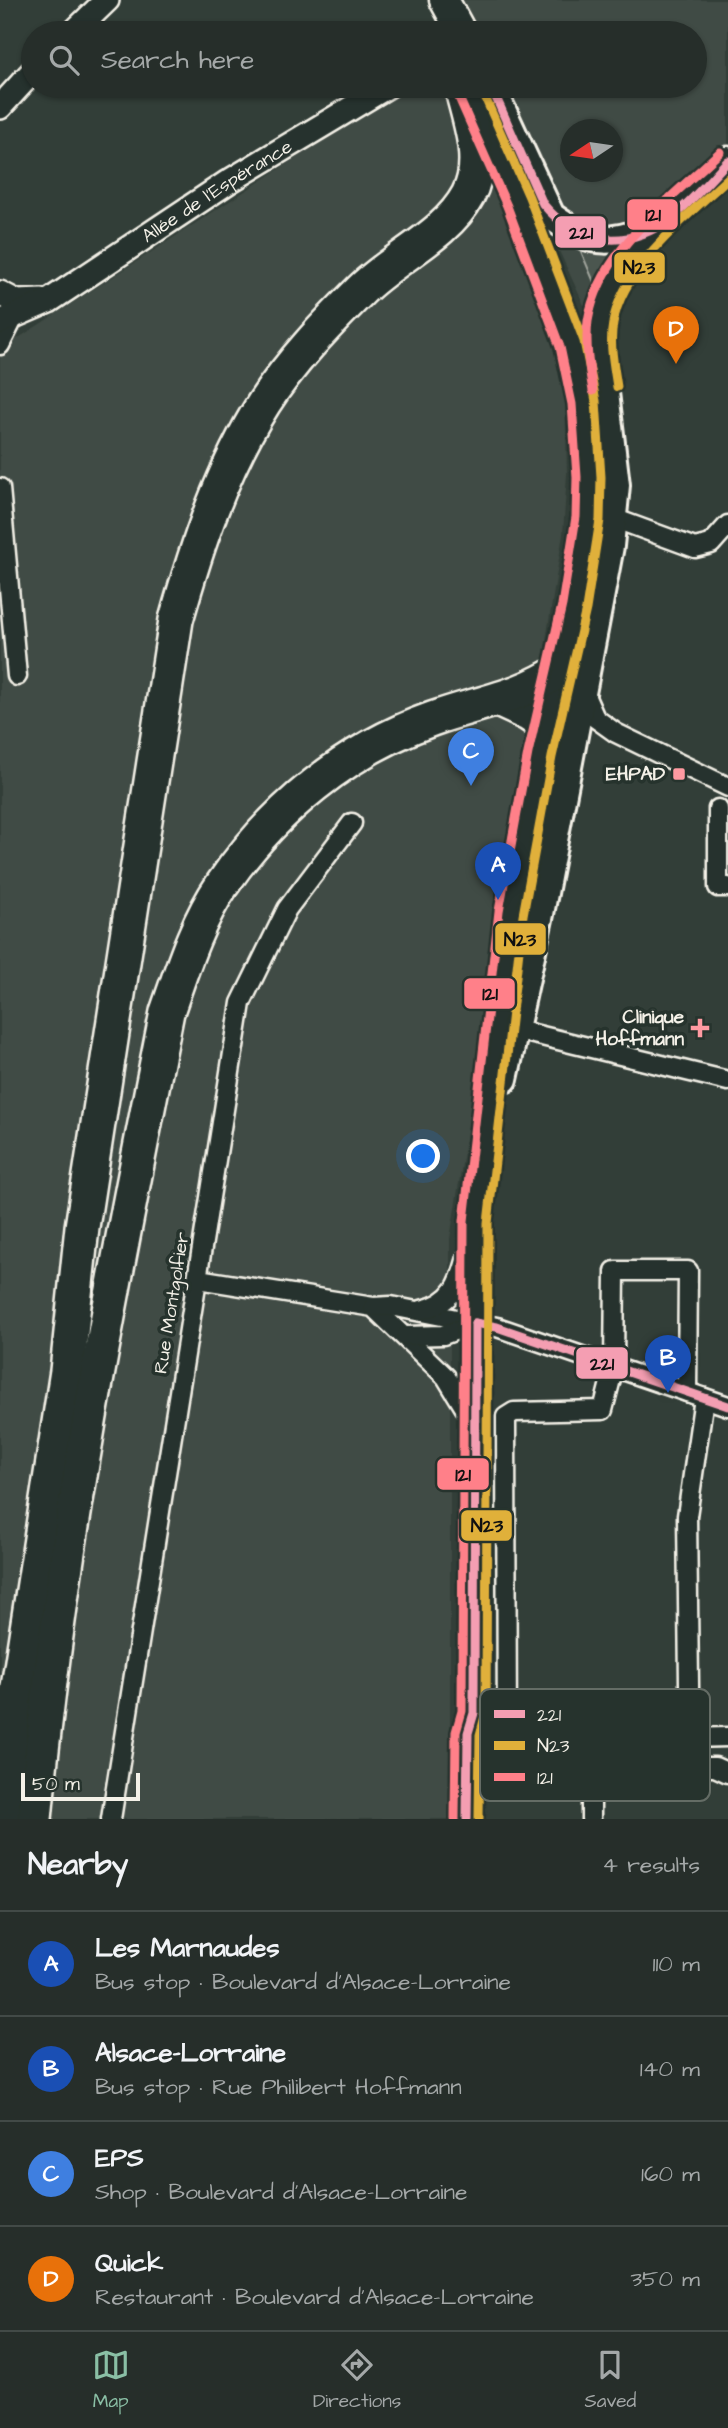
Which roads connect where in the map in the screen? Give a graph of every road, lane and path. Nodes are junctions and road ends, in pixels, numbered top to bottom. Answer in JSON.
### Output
{"nodes":[{"id":1,"x":107,"y":0,"type":"edge"},
{"id":2,"x":425,"y":0,"type":"edge"},
{"id":3,"x":444,"y":0,"type":"edge"},
{"id":4,"x":85,"y":21,"type":"edge"},
{"id":5,"x":436,"y":21,"type":"edge"},
{"id":6,"x":455,"y":21,"type":"edge"},
{"id":7,"x":21,"y":84,"type":"edge"},
{"id":8,"x":368,"y":98,"type":"edge"},
{"id":9,"x":464,"y":98,"type":"edge"},
{"id":10,"x":472,"y":98,"type":"edge"},
{"id":11,"x":497,"y":98,"type":"edge"},
{"id":12,"x":0,"y":107,"type":"edge"},
{"id":13,"x":728,"y":160,"type":"edge"},
{"id":14,"x":663,"y":224,"type":"junction"},
{"id":15,"x":16,"y":306,"type":"edge"},
{"id":16,"x":0,"y":345,"type":"edge"},
{"id":17,"x":0,"y":488,"type":"edge"},
{"id":18,"x":613,"y":519,"type":"junction"},
{"id":19,"x":728,"y":525,"type":"edge"},
{"id":20,"x":599,"y":618,"type":"junction"},
{"id":21,"x":561,"y":670,"type":"junction"},
{"id":22,"x":17,"y":676,"type":"dead end"},
{"id":23,"x":584,"y":693,"type":"junction"},
{"id":24,"x":500,"y":701,"type":"junction"},
{"id":25,"x":561,"y":733,"type":"junction"},
{"id":26,"x":616,"y":733,"type":"junction"},
{"id":27,"x":728,"y":787,"type":"edge"},
{"id":28,"x":718,"y":809,"type":"dead end"},
{"id":29,"x":352,"y":823,"type":"dead end"},
{"id":30,"x":728,"y":887,"type":"edge"},
{"id":31,"x":517,"y":1030,"type":"junction"},
{"id":32,"x":728,"y":1081,"type":"edge"},
{"id":33,"x":485,"y":1153,"type":"junction"},
{"id":34,"x":476,"y":1229,"type":"junction"},
{"id":35,"x":198,"y":1279,"type":"junction"},
{"id":36,"x":373,"y":1307,"type":"junction"},
{"id":37,"x":417,"y":1311,"type":"junction"},
{"id":38,"x":475,"y":1323,"type":"junction"},
{"id":39,"x":406,"y":1336,"type":"junction"},
{"id":40,"x":614,"y":1367,"type":"junction"},
{"id":41,"x":696,"y":1395,"type":"junction"},
{"id":42,"x":728,"y":1406,"type":"edge"},
{"id":43,"x":475,"y":1426,"type":"junction"},
{"id":44,"x":507,"y":1689,"type":"edge"},
{"id":45,"x":689,"y":1689,"type":"edge"},
{"id":46,"x":474,"y":1713,"type":"junction"},
{"id":47,"x":710,"y":1737,"type":"edge"},
{"id":48,"x":728,"y":1737,"type":"edge"},
{"id":49,"x":710,"y":1767,"type":"edge"},
{"id":50,"x":728,"y":1773,"type":"edge"},
{"id":51,"x":591,"y":1801,"type":"edge"},
{"id":52,"x":3,"y":1819,"type":"edge"},
{"id":53,"x":35,"y":1819,"type":"edge"},
{"id":54,"x":111,"y":1819,"type":"edge"},
{"id":55,"x":467,"y":1819,"type":"edge"},
{"id":56,"x":479,"y":1819,"type":"edge"},
{"id":57,"x":591,"y":1819,"type":"edge"}],
"edges":[{"from":1,"to":4,"type":"street"},
{"from":2,"to":5,"type":"main road"},
{"from":3,"to":6,"type":"main road"},
{"from":7,"to":12,"type":"street"},
{"from":8,"to":15,"type":"street","name":"Allée de l'Espérance"},
{"from":9,"to":52,"type":"highway"},
{"from":10,"to":21,"type":"main road"},
{"from":11,"to":14,"type":"main road"},
{"from":13,"to":14,"type":"main road"},
{"from":14,"to":18,"type":"main road"},
{"from":15,"to":16,"type":"street","name":"Allée de l'Espérance"},
{"from":17,"to":22,"type":"street"},
{"from":18,"to":19,"type":"street"},
{"from":18,"to":20,"type":"main road"},
{"from":20,"to":21,"type":"main road"},
{"from":20,"to":23,"type":"main road"},
{"from":21,"to":24,"type":"highway"},
{"from":21,"to":25,"type":"main road"},
{"from":23,"to":25,"type":"main road"},
{"from":23,"to":26,"type":"street"},
{"from":24,"to":25,"type":"highway"},
{"from":24,"to":53,"type":"highway"},
{"from":25,"to":26,"type":"street"},
{"from":25,"to":31,"type":"main road"},
{"from":25,"to":33,"type":"main road"},
{"from":26,"to":27,"type":"street"},
{"from":28,"to":30,"type":"street"},
{"from":29,"to":35,"type":"street","name":"Rue Montgolfier"},
{"from":31,"to":32,"type":"street"},
{"from":31,"to":33,"type":"main road"},
{"from":33,"to":34,"type":"main road"},
{"from":34,"to":37,"type":"street"},
{"from":34,"to":38,"type":"main road"},
{"from":35,"to":36,"type":"street"},
{"from":35,"to":54,"type":"street","name":"Rue Montgolfier"},
{"from":36,"to":37,"type":"street"},
{"from":36,"to":39,"type":"street"},
{"from":37,"to":38,"type":"street"},
{"from":38,"to":39,"type":"street"},
{"from":38,"to":40,"type":"street"},
{"from":38,"to":43,"type":"main road"},
{"from":39,"to":43,"type":"street"},
{"from":40,"to":41,"type":"street"},
{"from":40,"to":41,"type":"street"},
{"from":40,"to":44,"type":"street"},
{"from":41,"to":42,"type":"street"},
{"from":41,"to":45,"type":"street"},
{"from":43,"to":46,"type":"main road"},
{"from":46,"to":55,"type":"main road"},
{"from":46,"to":56,"type":"main road"},
{"from":47,"to":48,"type":"street"},
{"from":49,"to":50,"type":"street"},
{"from":51,"to":57,"type":"street"}]}
